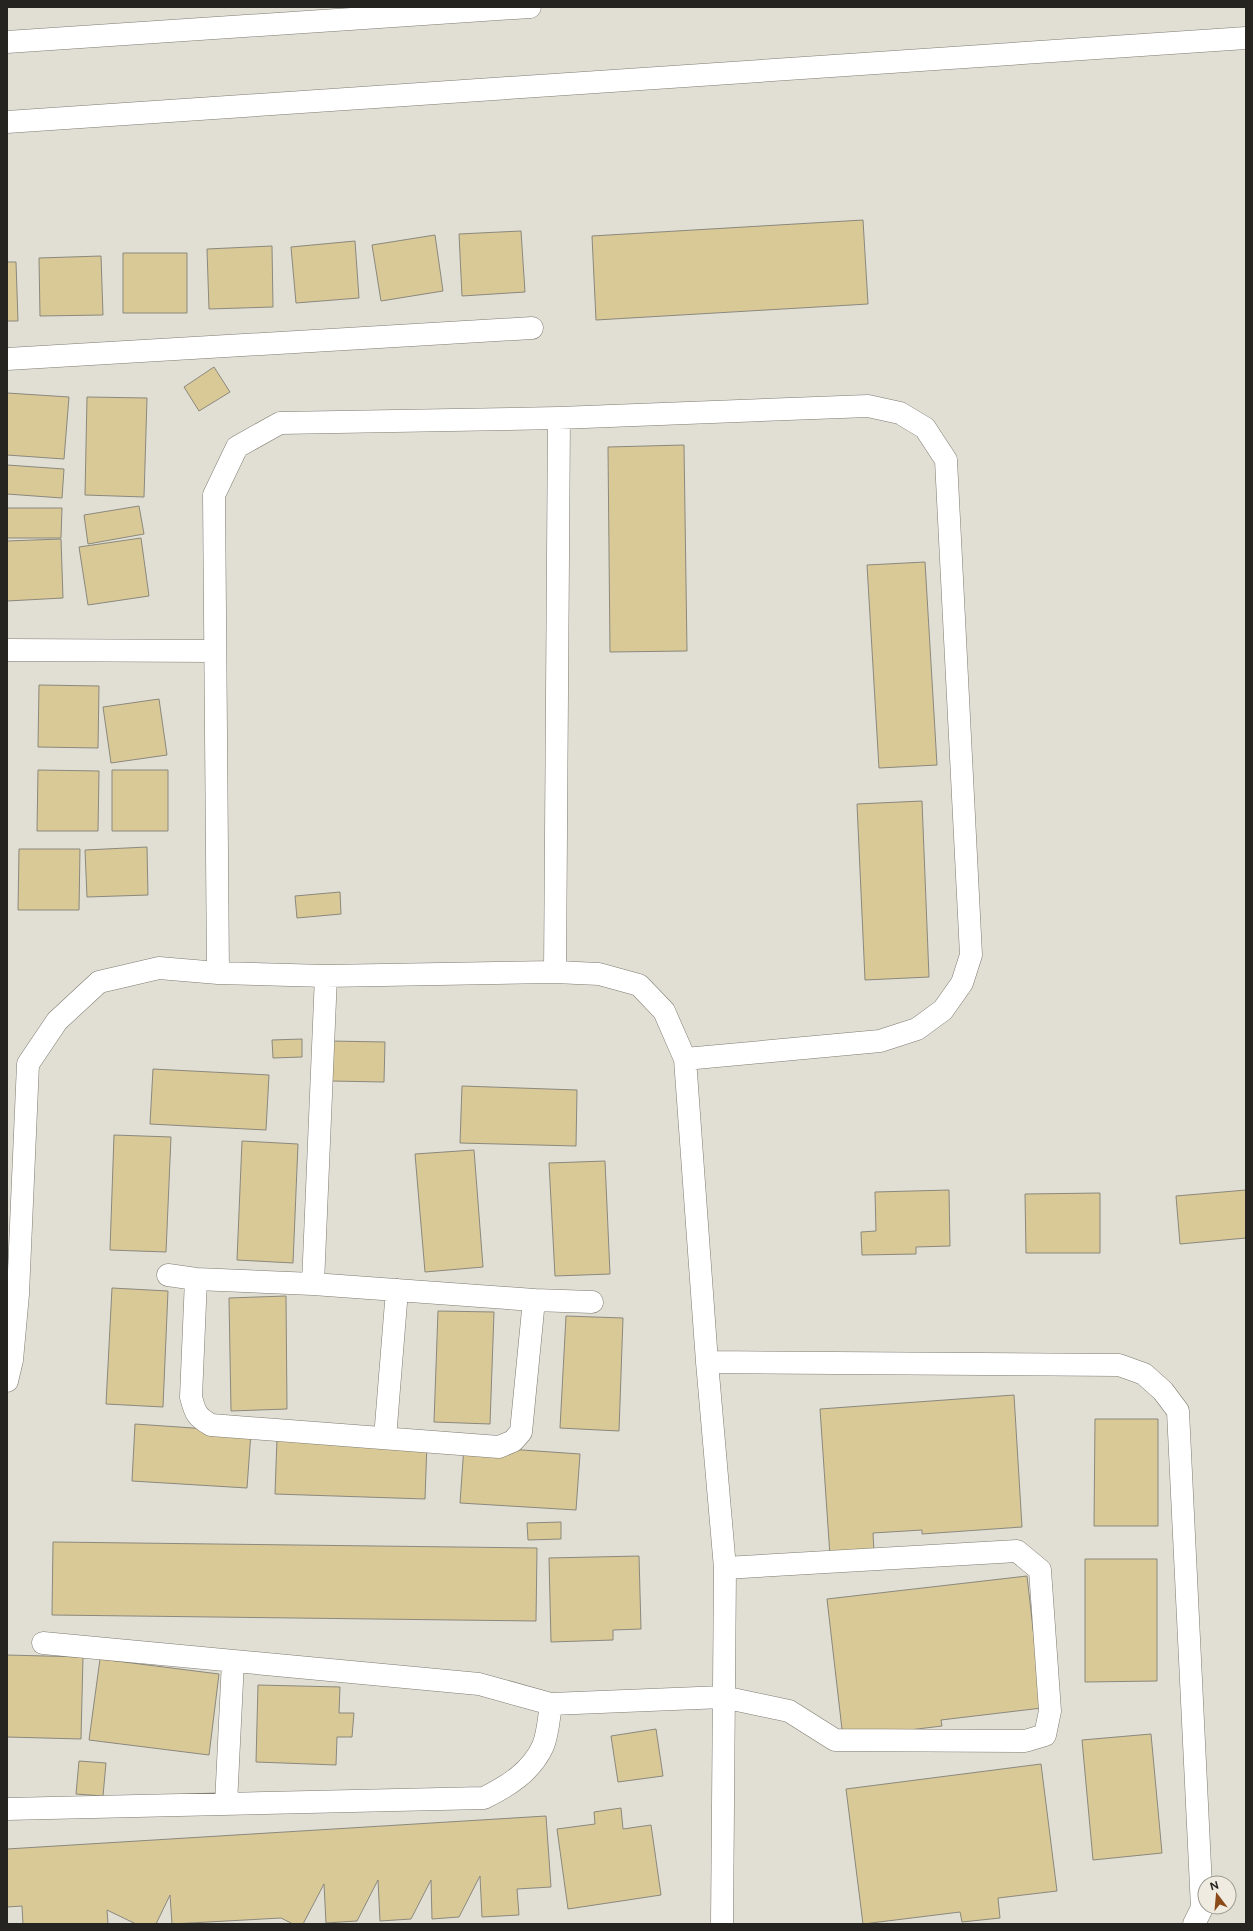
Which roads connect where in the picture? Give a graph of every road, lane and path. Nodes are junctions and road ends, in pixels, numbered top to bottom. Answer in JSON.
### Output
{"nodes":[{"id":1,"x":530,"y":7,"type":"edge"},
{"id":2,"x":1246,"y":38,"type":"edge"},
{"id":3,"x":7,"y":42,"type":"edge"},
{"id":4,"x":7,"y":122,"type":"edge"},
{"id":5,"x":532,"y":328,"type":"dead end"},
{"id":6,"x":7,"y":359,"type":"edge"},
{"id":7,"x":559,"y":418,"type":"junction"},
{"id":8,"x":7,"y":650,"type":"edge"},
{"id":9,"x":216,"y":651,"type":"junction"},
{"id":10,"x":555,"y":972,"type":"junction"},
{"id":11,"x":218,"y":973,"type":"junction"},
{"id":12,"x":326,"y":976,"type":"junction"},
{"id":13,"x":685,"y":1059,"type":"junction"},
{"id":14,"x":168,"y":1275,"type":"dead end"},
{"id":15,"x":196,"y":1279,"type":"junction"},
{"id":16,"x":313,"y":1284,"type":"junction"},
{"id":17,"x":396,"y":1290,"type":"junction"},
{"id":18,"x":534,"y":1300,"type":"junction"},
{"id":19,"x":592,"y":1302,"type":"dead end"},
{"id":20,"x":707,"y":1362,"type":"junction"},
{"id":21,"x":7,"y":1380,"type":"edge"},
{"id":22,"x":385,"y":1438,"type":"junction"},
{"id":23,"x":725,"y":1568,"type":"junction"},
{"id":24,"x":43,"y":1643,"type":"dead end"},
{"id":25,"x":233,"y":1661,"type":"junction"},
{"id":26,"x":723,"y":1698,"type":"junction"},
{"id":27,"x":551,"y":1704,"type":"junction"},
{"id":28,"x":226,"y":1804,"type":"junction"},
{"id":29,"x":7,"y":1809,"type":"edge"},
{"id":30,"x":722,"y":1924,"type":"edge"},
{"id":31,"x":1194,"y":1924,"type":"edge"}],
"edges":[{"from":1,"to":3,"type":"street"},
{"from":2,"to":4,"type":"street"},
{"from":5,"to":6,"type":"street"},
{"from":7,"to":9,"type":"street"},
{"from":7,"to":10,"type":"street"},
{"from":7,"to":13,"type":"street"},
{"from":8,"to":9,"type":"street"},
{"from":9,"to":11,"type":"street"},
{"from":10,"to":12,"type":"street"},
{"from":10,"to":13,"type":"street"},
{"from":11,"to":12,"type":"street"},
{"from":11,"to":21,"type":"street"},
{"from":12,"to":16,"type":"street"},
{"from":13,"to":20,"type":"street"},
{"from":14,"to":15,"type":"street"},
{"from":15,"to":16,"type":"street"},
{"from":15,"to":22,"type":"street"},
{"from":16,"to":17,"type":"street"},
{"from":17,"to":18,"type":"street"},
{"from":17,"to":22,"type":"street"},
{"from":18,"to":19,"type":"street"},
{"from":18,"to":22,"type":"street"},
{"from":20,"to":23,"type":"street"},
{"from":20,"to":31,"type":"street"},
{"from":23,"to":26,"type":"street"},
{"from":23,"to":26,"type":"street"},
{"from":24,"to":25,"type":"street"},
{"from":25,"to":27,"type":"street"},
{"from":25,"to":28,"type":"street"},
{"from":26,"to":27,"type":"street"},
{"from":26,"to":30,"type":"street"},
{"from":27,"to":28,"type":"street"},
{"from":28,"to":29,"type":"street"}]}
